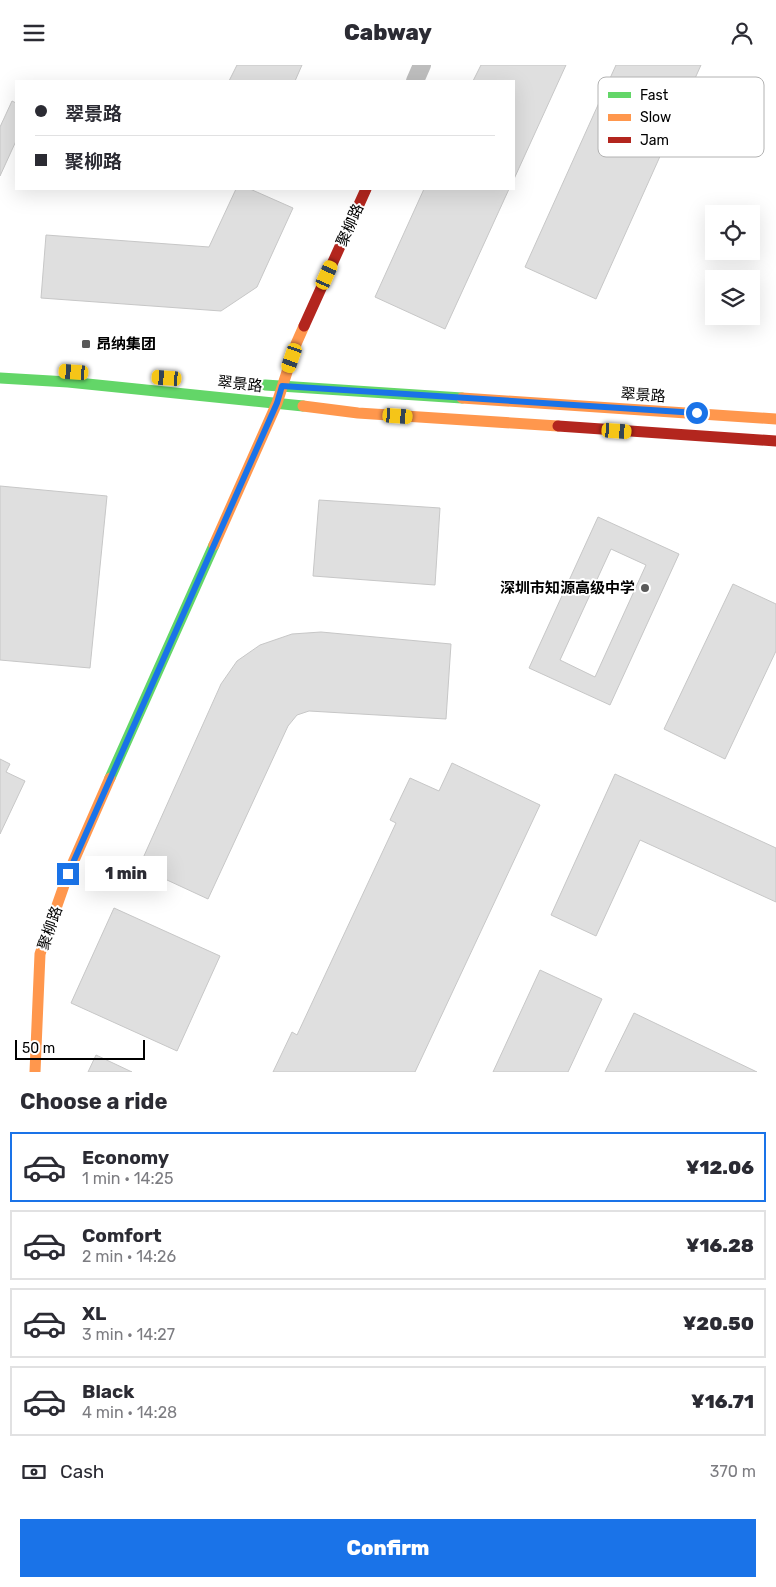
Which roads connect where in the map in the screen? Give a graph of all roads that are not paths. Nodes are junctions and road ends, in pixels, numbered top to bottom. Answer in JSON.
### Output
{"nodes":[{"id":1,"x":422,"y":65,"type":"edge"},
{"id":2,"x":415,"y":80,"type":"edge"},
{"id":3,"x":366,"y":190,"type":"edge"},
{"id":4,"x":10,"y":367,"type":"dead end"},
{"id":5,"x":97,"y":373,"type":"dead end"},
{"id":6,"x":0,"y":379,"type":"edge"},
{"id":7,"x":253,"y":384,"type":"dead end"},
{"id":8,"x":282,"y":386,"type":"junction"},
{"id":9,"x":277,"y":403,"type":"junction"},
{"id":10,"x":776,"y":419,"type":"edge"},
{"id":11,"x":776,"y":441,"type":"edge"},
{"id":12,"x":35,"y":1072,"type":"edge"}],
"edges":[{"from":1,"to":2,"type":"street"},
{"from":3,"to":8,"type":"street","name":"聚柳路"},
{"from":4,"to":5,"type":"street"},
{"from":6,"to":9,"type":"street","name":"翠景路"},
{"from":7,"to":8,"type":"street","name":"翠景路"},
{"from":8,"to":9,"type":"street","name":"聚柳路"},
{"from":8,"to":10,"type":"street","name":"翠景路"},
{"from":9,"to":11,"type":"street","name":"翠景路"},
{"from":9,"to":12,"type":"street","name":"聚柳路"}]}
